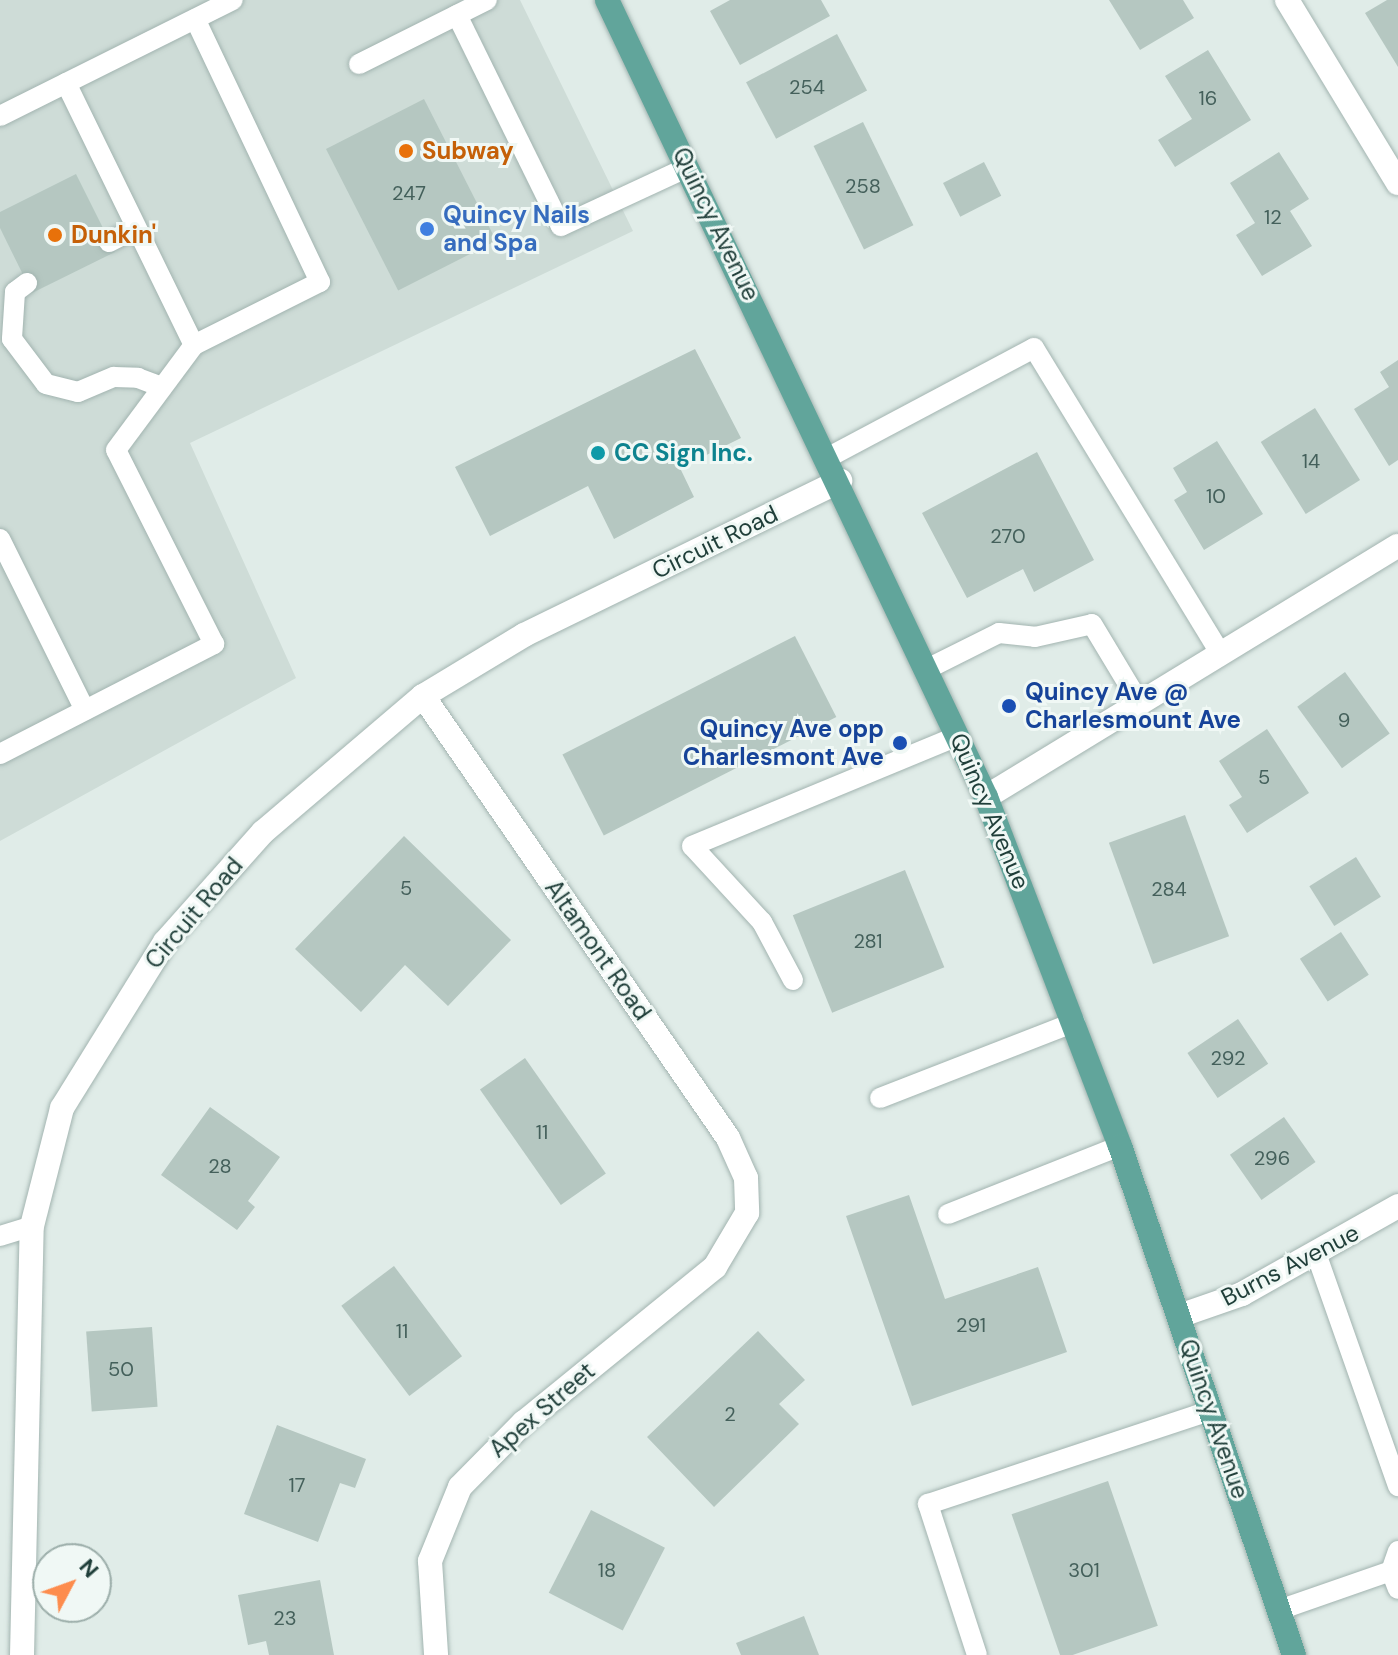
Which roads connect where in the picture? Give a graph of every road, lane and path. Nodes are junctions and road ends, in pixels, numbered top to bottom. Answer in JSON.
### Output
{"nodes":[{"id":1,"x":233,"y":0,"type":"edge"},
{"id":2,"x":487,"y":0,"type":"edge"},
{"id":3,"x":607,"y":0,"type":"edge"},
{"id":4,"x":1287,"y":0,"type":"edge"},
{"id":5,"x":457,"y":15,"type":"junction"},
{"id":6,"x":195,"y":19,"type":"junction"},
{"id":7,"x":359,"y":64,"type":"dead end"},
{"id":8,"x":66,"y":83,"type":"junction"},
{"id":9,"x":0,"y":116,"type":"edge"},
{"id":10,"x":688,"y":167,"type":"junction"},
{"id":11,"x":1398,"y":183,"type":"edge"},
{"id":12,"x":136,"y":228,"type":"junction"},
{"id":13,"x":109,"y":242,"type":"dead end"},
{"id":14,"x":27,"y":283,"type":"dead end"},
{"id":15,"x":194,"y":345,"type":"junction"},
{"id":16,"x":161,"y":387,"type":"junction"},
{"id":17,"x":829,"y":457,"type":"junction"},
{"id":18,"x":840,"y":481,"type":"junction"},
{"id":19,"x":0,"y":539,"type":"edge"},
{"id":20,"x":1398,"y":546,"type":"edge"},
{"id":21,"x":1221,"y":654,"type":"junction"},
{"id":22,"x":929,"y":668,"type":"junction"},
{"id":23,"x":423,"y":696,"type":"junction"},
{"id":24,"x":1140,"y":704,"type":"junction"},
{"id":25,"x":85,"y":710,"type":"junction"},
{"id":26,"x":958,"y":736,"type":"junction"},
{"id":27,"x":0,"y":754,"type":"edge"},
{"id":28,"x":986,"y":797,"type":"junction"},
{"id":29,"x":793,"y":980,"type":"dead end"},
{"id":30,"x":1075,"y":1022,"type":"junction"},
{"id":31,"x":880,"y":1098,"type":"dead end"},
{"id":32,"x":1120,"y":1146,"type":"junction"},
{"id":33,"x":1398,"y":1206,"type":"edge"},
{"id":34,"x":747,"y":1213,"type":"joint"},
{"id":35,"x":948,"y":1214,"type":"dead end"},
{"id":36,"x":32,"y":1226,"type":"junction"},
{"id":37,"x":0,"y":1236,"type":"edge"},
{"id":38,"x":1317,"y":1256,"type":"junction"},
{"id":39,"x":1179,"y":1316,"type":"junction"},
{"id":40,"x":1212,"y":1410,"type":"junction"},
{"id":41,"x":1398,"y":1486,"type":"edge"},
{"id":42,"x":1398,"y":1551,"type":"edge"},
{"id":43,"x":1395,"y":1580,"type":"edge"},
{"id":44,"x":1279,"y":1610,"type":"junction"},
{"id":45,"x":22,"y":1655,"type":"edge"},
{"id":46,"x":436,"y":1655,"type":"edge"},
{"id":47,"x":977,"y":1655,"type":"edge"},
{"id":48,"x":1294,"y":1655,"type":"edge"}],
"edges":[{"from":1,"to":6,"type":"lane"},
{"from":2,"to":5,"type":"lane"},
{"from":3,"to":10,"type":"main road","name":"Quincy Avenue"},
{"from":4,"to":11,"type":"street"},
{"from":5,"to":7,"type":"lane"},
{"from":5,"to":10,"type":"lane"},
{"from":6,"to":8,"type":"lane"},
{"from":6,"to":15,"type":"lane"},
{"from":8,"to":9,"type":"lane"},
{"from":8,"to":12,"type":"lane"},
{"from":10,"to":17,"type":"main road","name":"Quincy Avenue"},
{"from":12,"to":13,"type":"lane"},
{"from":12,"to":15,"type":"lane"},
{"from":14,"to":16,"type":"lane"},
{"from":15,"to":16,"type":"lane"},
{"from":16,"to":25,"type":"lane"},
{"from":17,"to":18,"type":"main road","name":"Quincy Avenue"},
{"from":17,"to":21,"type":"lane"},
{"from":18,"to":22,"type":"main road","name":"Quincy Avenue"},
{"from":18,"to":23,"type":"street","name":"Circuit Road"},
{"from":19,"to":25,"type":"lane"},
{"from":20,"to":21,"type":"street"},
{"from":21,"to":24,"type":"street"},
{"from":22,"to":24,"type":"lane"},
{"from":22,"to":26,"type":"main road","name":"Quincy Avenue"},
{"from":23,"to":34,"type":"street","name":"Altamont Road"},
{"from":23,"to":36,"type":"street","name":"Circuit Road"},
{"from":24,"to":28,"type":"street"},
{"from":25,"to":27,"type":"lane"},
{"from":26,"to":28,"type":"main road","name":"Quincy Avenue"},
{"from":26,"to":29,"type":"lane"},
{"from":28,"to":30,"type":"main road","name":"Quincy Avenue"},
{"from":30,"to":31,"type":"lane"},
{"from":30,"to":32,"type":"main road","name":"Quincy Avenue"},
{"from":32,"to":35,"type":"lane"},
{"from":32,"to":39,"type":"main road","name":"Quincy Avenue"},
{"from":33,"to":38,"type":"street","name":"Burns Avenue"},
{"from":34,"to":46,"type":"street","name":"Apex Street"},
{"from":36,"to":37,"type":"lane"},
{"from":36,"to":45,"type":"street","name":"Circuit Road"},
{"from":38,"to":39,"type":"street","name":"Burns Avenue"},
{"from":38,"to":41,"type":"lane"},
{"from":39,"to":40,"type":"main road","name":"Quincy Avenue"},
{"from":40,"to":44,"type":"main road","name":"Quincy Avenue"},
{"from":40,"to":47,"type":"lane"},
{"from":42,"to":43,"type":"lane"},
{"from":43,"to":44,"type":"lane"},
{"from":44,"to":48,"type":"main road","name":"Quincy Avenue"}]}
